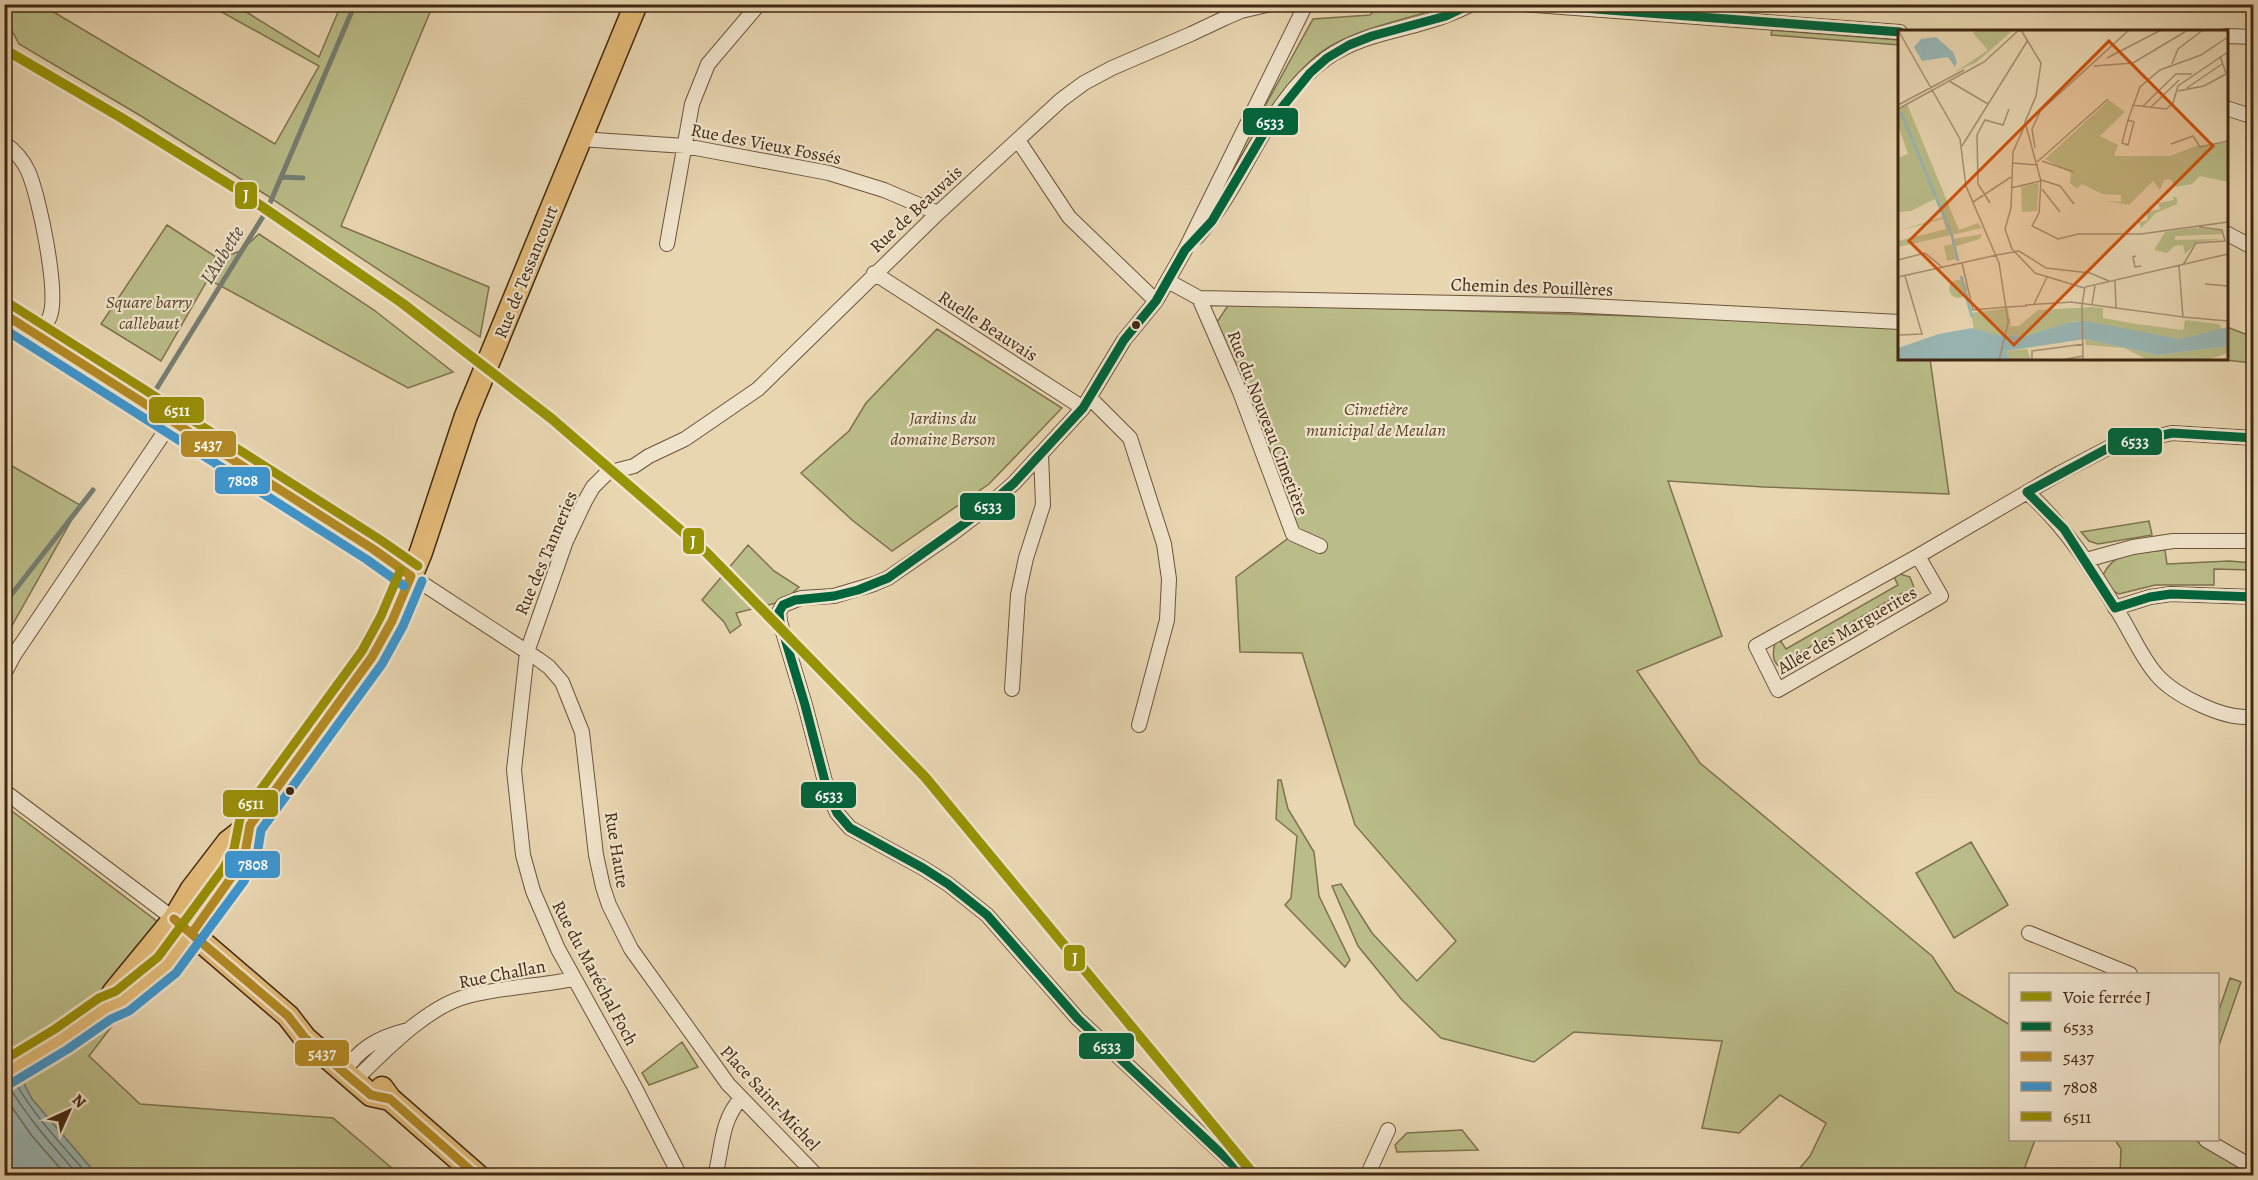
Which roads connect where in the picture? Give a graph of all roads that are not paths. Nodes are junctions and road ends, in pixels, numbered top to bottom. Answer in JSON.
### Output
{"nodes":[{"id":1,"x":636,"y":4,"type":"edge"},
{"id":2,"x":759,"y":4,"type":"edge"},
{"id":3,"x":1271,"y":4,"type":"edge"},
{"id":4,"x":1306,"y":4,"type":"edge"},
{"id":5,"x":1472,"y":4,"type":"edge"},
{"id":6,"x":1522,"y":4,"type":"edge"},
{"id":7,"x":1898,"y":32,"type":"edge"},
{"id":8,"x":2228,"y":36,"type":"edge"},
{"id":9,"x":2253,"y":37,"type":"edge"},
{"id":10,"x":2228,"y":109,"type":"edge"},
{"id":11,"x":2253,"y":117,"type":"edge"},
{"id":12,"x":580,"y":140,"type":"junction"},
{"id":13,"x":1017,"y":140,"type":"junction"},
{"id":14,"x":4,"y":143,"type":"edge"},
{"id":15,"x":685,"y":146,"type":"junction"},
{"id":16,"x":938,"y":213,"type":"junction"},
{"id":17,"x":2228,"y":233,"type":"edge"},
{"id":18,"x":667,"y":244,"type":"dead end"},
{"id":19,"x":2253,"y":248,"type":"edge"},
{"id":20,"x":1185,"y":250,"type":"junction"},
{"id":21,"x":874,"y":273,"type":"junction"},
{"id":22,"x":1168,"y":281,"type":"junction"},
{"id":23,"x":1199,"y":298,"type":"junction"},
{"id":24,"x":1156,"y":301,"type":"junction"},
{"id":25,"x":4,"y":314,"type":"edge"},
{"id":26,"x":1898,"y":322,"type":"edge"},
{"id":27,"x":38,"y":335,"type":"junction"},
{"id":28,"x":1086,"y":403,"type":"junction"},
{"id":29,"x":164,"y":416,"type":"junction"},
{"id":30,"x":2253,"y":438,"type":"edge"},
{"id":31,"x":1041,"y":453,"type":"junction"},
{"id":32,"x":607,"y":472,"type":"joint"},
{"id":33,"x":2027,"y":492,"type":"junction"},
{"id":34,"x":2253,"y":541,"type":"edge"},
{"id":35,"x":1320,"y":546,"type":"dead end"},
{"id":36,"x":1918,"y":556,"type":"junction"},
{"id":37,"x":2086,"y":560,"type":"junction"},
{"id":38,"x":411,"y":576,"type":"junction"},
{"id":39,"x":2253,"y":597,"type":"edge"},
{"id":40,"x":2115,"y":608,"type":"junction"},
{"id":41,"x":526,"y":652,"type":"junction"},
{"id":42,"x":525,"y":668,"type":"joint"},
{"id":43,"x":4,"y":674,"type":"edge"},
{"id":44,"x":1012,"y":688,"type":"dead end"},
{"id":45,"x":2253,"y":716,"type":"edge"},
{"id":46,"x":1139,"y":725,"type":"dead end"},
{"id":47,"x":4,"y":790,"type":"edge"},
{"id":48,"x":250,"y":825,"type":"junction"},
{"id":49,"x":174,"y":919,"type":"junction"},
{"id":50,"x":192,"y":933,"type":"junction"},
{"id":51,"x":2029,"y":933,"type":"dead end"},
{"id":52,"x":2125,"y":973,"type":"edge"},
{"id":53,"x":574,"y":979,"type":"junction"},
{"id":54,"x":105,"y":1008,"type":"junction"},
{"id":55,"x":701,"y":1048,"type":"joint"},
{"id":56,"x":353,"y":1071,"type":"junction"},
{"id":57,"x":4,"y":1074,"type":"edge"},
{"id":58,"x":741,"y":1098,"type":"junction"},
{"id":59,"x":1388,"y":1130,"type":"dead end"},
{"id":60,"x":2208,"y":1141,"type":"edge"},
{"id":61,"x":2253,"y":1168,"type":"edge"},
{"id":62,"x":815,"y":1173,"type":"edge"},
{"id":63,"x":478,"y":1176,"type":"edge"},
{"id":64,"x":681,"y":1176,"type":"edge"},
{"id":65,"x":715,"y":1176,"type":"edge"},
{"id":66,"x":1246,"y":1176,"type":"edge"},
{"id":67,"x":1367,"y":1176,"type":"edge"}],
"edges":[{"from":1,"to":12,"type":"main road","name":"Rue de Tessancourt"},
{"from":2,"to":15,"type":"street"},
{"from":3,"to":13,"type":"street","name":"Rue de Beauvais"},
{"from":4,"to":20,"type":"street"},
{"from":5,"to":20,"type":"street"},
{"from":6,"to":7,"type":"street"},
{"from":8,"to":9,"type":"street"},
{"from":10,"to":11,"type":"street"},
{"from":12,"to":15,"type":"street","name":"Rue des Vieux Fossés"},
{"from":12,"to":38,"type":"main road","name":"Rue de Tessancourt"},
{"from":13,"to":16,"type":"street","name":"Rue de Beauvais"},
{"from":13,"to":24,"type":"street"},
{"from":14,"to":27,"type":"street"},
{"from":15,"to":16,"type":"street","name":"Rue des Vieux Fossés"},
{"from":15,"to":18,"type":"street"},
{"from":16,"to":21,"type":"street","name":"Rue de Beauvais"},
{"from":17,"to":19,"type":"street"},
{"from":20,"to":22,"type":"street"},
{"from":21,"to":28,"type":"street","name":"Ruelle Beauvais"},
{"from":21,"to":32,"type":"street","name":"Rue de Beauvais"},
{"from":22,"to":23,"type":"street","name":"Chemin des Pouillères"},
{"from":22,"to":24,"type":"street"},
{"from":23,"to":26,"type":"street","name":"Chemin des Pouillères"},
{"from":23,"to":35,"type":"street","name":"Rue du Nouveau Cimetière"},
{"from":24,"to":28,"type":"street"},
{"from":25,"to":27,"type":"main road"},
{"from":27,"to":29,"type":"main road"},
{"from":28,"to":31,"type":"street"},
{"from":28,"to":46,"type":"street","name":"Ruelle Beauvais"},
{"from":29,"to":38,"type":"main road"},
{"from":29,"to":43,"type":"street"},
{"from":30,"to":33,"type":"street","name":"Allée des Marguerites"},
{"from":31,"to":44,"type":"street"},
{"from":31,"to":66,"type":"street"},
{"from":32,"to":41,"type":"street","name":"Rue des Tanneries"},
{"from":33,"to":36,"type":"street","name":"Allée des Marguerites"},
{"from":33,"to":37,"type":"street"},
{"from":34,"to":37,"type":"street"},
{"from":36,"to":36,"type":"street","name":"Allée des Marguerites"},
{"from":37,"to":40,"type":"street"},
{"from":38,"to":41,"type":"street","name":"Rue Haute"},
{"from":38,"to":48,"type":"main road","name":"Rue de Tessancourt"},
{"from":39,"to":40,"type":"street"},
{"from":40,"to":45,"type":"street"},
{"from":41,"to":42,"type":"street","name":"Rue des Tanneries"},
{"from":41,"to":55,"type":"street","name":"Rue Haute"},
{"from":42,"to":53,"type":"street","name":"Rue du Maréchal Foch"},
{"from":47,"to":49,"type":"street"},
{"from":48,"to":49,"type":"main road"},
{"from":48,"to":50,"type":"main road"},
{"from":49,"to":50,"type":"main road"},
{"from":49,"to":54,"type":"main road"},
{"from":50,"to":54,"type":"main road"},
{"from":50,"to":56,"type":"main road"},
{"from":51,"to":52,"type":"street"},
{"from":53,"to":56,"type":"street","name":"Rue Challan"},
{"from":53,"to":64,"type":"street","name":"Rue du Maréchal Foch"},
{"from":54,"to":57,"type":"main road"},
{"from":55,"to":58,"type":"street","name":"Place Saint-Michel"},
{"from":56,"to":63,"type":"main road"},
{"from":58,"to":62,"type":"street","name":"Place Saint-Michel"},
{"from":58,"to":65,"type":"street"},
{"from":59,"to":67,"type":"street"},
{"from":60,"to":61,"type":"street"}]}
